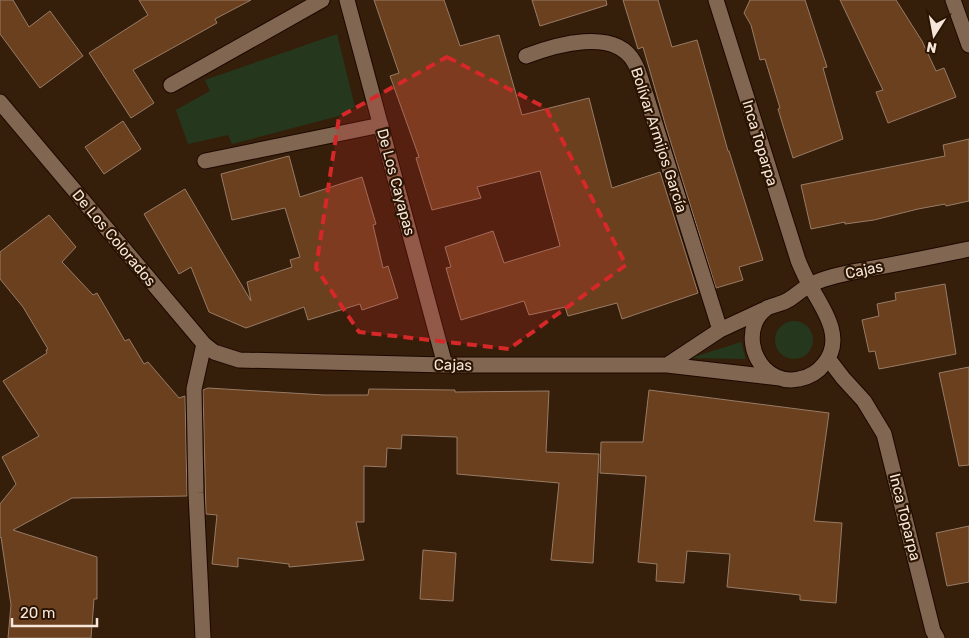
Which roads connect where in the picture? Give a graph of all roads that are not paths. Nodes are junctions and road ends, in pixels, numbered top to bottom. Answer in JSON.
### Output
{"nodes":[{"id":1,"x":322,"y":0,"type":"edge"},
{"id":2,"x":347,"y":0,"type":"edge"},
{"id":3,"x":716,"y":0,"type":"edge"},
{"id":4,"x":953,"y":0,"type":"edge"},
{"id":5,"x":969,"y":45,"type":"edge"},
{"id":6,"x":526,"y":56,"type":"dead end"},
{"id":7,"x":171,"y":86,"type":"dead end"},
{"id":8,"x":0,"y":102,"type":"edge"},
{"id":9,"x":381,"y":125,"type":"junction"},
{"id":10,"x":204,"y":161,"type":"dead end"},
{"id":11,"x":969,"y":249,"type":"edge"},
{"id":12,"x":810,"y":285,"type":"junction"},
{"id":13,"x":765,"y":309,"type":"junction"},
{"id":14,"x":720,"y":330,"type":"junction"},
{"id":15,"x":204,"y":344,"type":"junction"},
{"id":16,"x":239,"y":360,"type":"joint"},
{"id":17,"x":828,"y":360,"type":"junction"},
{"id":18,"x":446,"y":365,"type":"junction"},
{"id":19,"x":667,"y":365,"type":"junction"},
{"id":20,"x":780,"y":378,"type":"junction"},
{"id":21,"x":203,"y":638,"type":"edge"},
{"id":22,"x":936,"y":638,"type":"edge"}],
"edges":[{"from":1,"to":7,"type":"street"},
{"from":2,"to":9,"type":"street","name":"De Los Cayapas"},
{"from":3,"to":12,"type":"street","name":"Inca Toparpa"},
{"from":4,"to":5,"type":"street"},
{"from":6,"to":14,"type":"street","name":"Bolívar Armijos García"},
{"from":8,"to":15,"type":"street","name":"De Los Colorados"},
{"from":9,"to":10,"type":"street"},
{"from":9,"to":18,"type":"street","name":"De Los Cayapas"},
{"from":11,"to":12,"type":"street","name":"Cajas"},
{"from":12,"to":13,"type":"street","name":"Cajas"},
{"from":12,"to":17,"type":"street"},
{"from":13,"to":14,"type":"street","name":"Cajas"},
{"from":13,"to":20,"type":"street"},
{"from":14,"to":19,"type":"street","name":"Cajas"},
{"from":15,"to":16,"type":"street","name":"De Los Colorados"},
{"from":15,"to":21,"type":"street"},
{"from":16,"to":18,"type":"street","name":"Cajas"},
{"from":17,"to":20,"type":"street","name":"Cajas"},
{"from":17,"to":22,"type":"street","name":"Inca Toparpa"},
{"from":18,"to":19,"type":"street","name":"Cajas"},
{"from":19,"to":20,"type":"street","name":"Cajas"}]}
